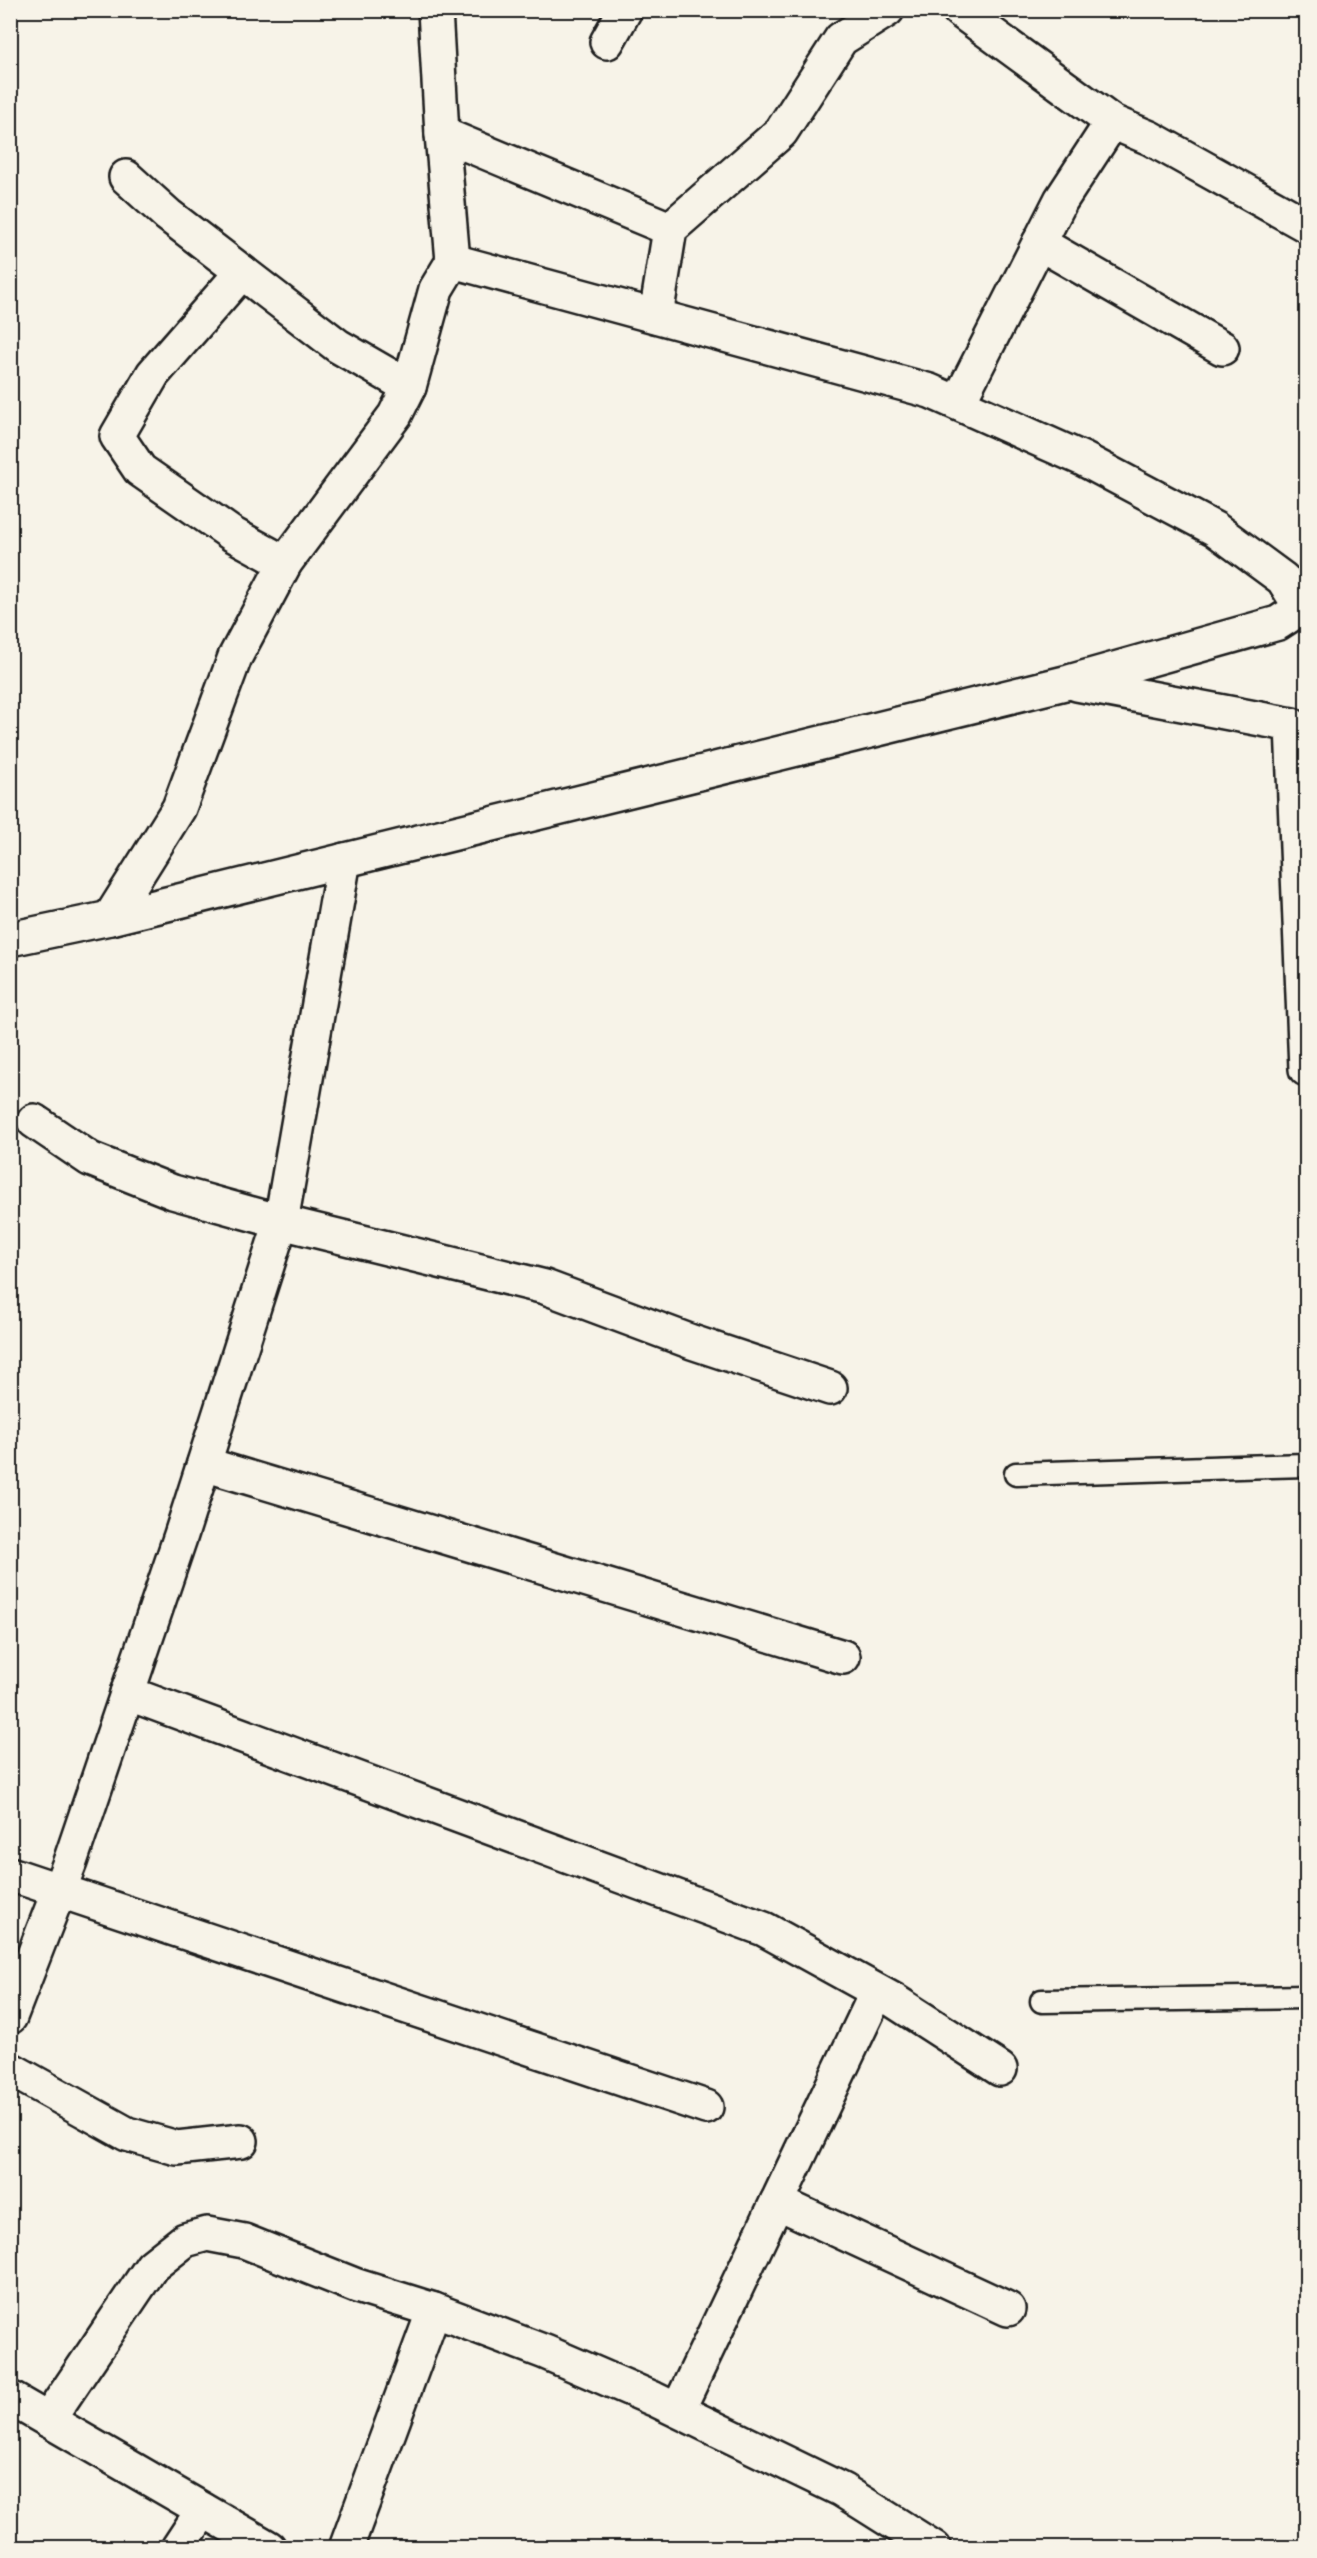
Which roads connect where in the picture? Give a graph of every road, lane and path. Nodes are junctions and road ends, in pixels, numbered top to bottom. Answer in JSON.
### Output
{"nodes":[{"id":1,"x":435,"y":10,"type":"edge"},
{"id":2,"x":625,"y":10,"type":"edge"},
{"id":3,"x":887,"y":10,"type":"edge"},
{"id":4,"x":959,"y":10,"type":"edge"},
{"id":5,"x":607,"y":42,"type":"dead end"},
{"id":6,"x":1112,"y":122,"type":"junction"},
{"id":7,"x":442,"y":135,"type":"junction"},
{"id":8,"x":126,"y":177,"type":"dead end"},
{"id":9,"x":1306,"y":225,"type":"edge"},
{"id":10,"x":670,"y":229,"type":"junction"},
{"id":11,"x":1039,"y":243,"type":"junction"},
{"id":12,"x":453,"y":261,"type":"junction"},
{"id":13,"x":242,"y":272,"type":"junction"},
{"id":14,"x":656,"y":316,"type":"junction"},
{"id":15,"x":1222,"y":348,"type":"dead end"},
{"id":16,"x":409,"y":387,"type":"junction"},
{"id":17,"x":958,"y":404,"type":"junction"},
{"id":18,"x":285,"y":563,"type":"junction"},
{"id":19,"x":1304,"y":608,"type":"edge"},
{"id":20,"x":1069,"y":682,"type":"junction"},
{"id":21,"x":1299,"y":726,"type":"edge"},
{"id":22,"x":344,"y":860,"type":"junction"},
{"id":23,"x":110,"y":918,"type":"junction"},
{"id":24,"x":10,"y":939,"type":"edge"},
{"id":25,"x":1306,"y":1069,"type":"edge"},
{"id":26,"x":34,"y":1121,"type":"dead end"},
{"id":27,"x":281,"y":1222,"type":"junction"},
{"id":28,"x":830,"y":1388,"type":"dead end"},
{"id":29,"x":204,"y":1464,"type":"junction"},
{"id":30,"x":1306,"y":1465,"type":"edge"},
{"id":31,"x":1016,"y":1474,"type":"dead end"},
{"id":32,"x":843,"y":1657,"type":"dead end"},
{"id":33,"x":127,"y":1693,"type":"junction"},
{"id":34,"x":10,"y":1874,"type":"edge"},
{"id":35,"x":59,"y":1889,"type":"junction"},
{"id":36,"x":877,"y":1992,"type":"junction"},
{"id":37,"x":1306,"y":1997,"type":"edge"},
{"id":38,"x":1042,"y":2001,"type":"dead end"},
{"id":39,"x":10,"y":2017,"type":"edge"},
{"id":40,"x":1000,"y":2068,"type":"dead end"},
{"id":41,"x":10,"y":2069,"type":"edge"},
{"id":42,"x":706,"y":2107,"type":"dead end"},
{"id":43,"x":241,"y":2141,"type":"dead end"},
{"id":44,"x":777,"y":2202,"type":"junction"},
{"id":45,"x":1008,"y":2309,"type":"dead end"},
{"id":46,"x":434,"y":2310,"type":"junction"},
{"id":47,"x":10,"y":2398,"type":"edge"},
{"id":48,"x":678,"y":2410,"type":"junction"},
{"id":49,"x":48,"y":2420,"type":"junction"},
{"id":50,"x":203,"y":2510,"type":"junction"},
{"id":51,"x":178,"y":2547,"type":"edge"},
{"id":52,"x":269,"y":2547,"type":"edge"},
{"id":53,"x":346,"y":2547,"type":"edge"},
{"id":54,"x":934,"y":2547,"type":"edge"}],
"edges":[{"from":1,"to":7,"type":"street"},
{"from":2,"to":5,"type":"street"},
{"from":3,"to":10,"type":"street"},
{"from":4,"to":6,"type":"street"},
{"from":6,"to":9,"type":"street"},
{"from":6,"to":11,"type":"street"},
{"from":7,"to":10,"type":"street"},
{"from":7,"to":12,"type":"street"},
{"from":8,"to":13,"type":"street"},
{"from":10,"to":14,"type":"street"},
{"from":11,"to":15,"type":"street"},
{"from":11,"to":17,"type":"street"},
{"from":12,"to":14,"type":"street"},
{"from":12,"to":16,"type":"street"},
{"from":13,"to":16,"type":"street"},
{"from":13,"to":18,"type":"street"},
{"from":14,"to":17,"type":"street"},
{"from":16,"to":18,"type":"street"},
{"from":17,"to":19,"type":"street"},
{"from":18,"to":23,"type":"street"},
{"from":19,"to":20,"type":"street"},
{"from":20,"to":21,"type":"street"},
{"from":20,"to":22,"type":"street"},
{"from":21,"to":25,"type":"street"},
{"from":22,"to":23,"type":"street"},
{"from":22,"to":27,"type":"street"},
{"from":23,"to":24,"type":"street"},
{"from":26,"to":27,"type":"street"},
{"from":27,"to":28,"type":"street"},
{"from":27,"to":29,"type":"street"},
{"from":29,"to":32,"type":"street"},
{"from":29,"to":33,"type":"street"},
{"from":30,"to":31,"type":"lane"},
{"from":33,"to":35,"type":"street"},
{"from":33,"to":36,"type":"street"},
{"from":34,"to":35,"type":"street"},
{"from":35,"to":39,"type":"street"},
{"from":35,"to":42,"type":"street"},
{"from":36,"to":40,"type":"street"},
{"from":36,"to":44,"type":"street"},
{"from":37,"to":38,"type":"lane"},
{"from":41,"to":43,"type":"street"},
{"from":44,"to":45,"type":"street"},
{"from":44,"to":48,"type":"street"},
{"from":46,"to":48,"type":"street"},
{"from":46,"to":49,"type":"street"},
{"from":46,"to":53,"type":"street"},
{"from":47,"to":49,"type":"street"},
{"from":48,"to":54,"type":"street"},
{"from":49,"to":50,"type":"street"},
{"from":50,"to":51,"type":"street"},
{"from":50,"to":52,"type":"street"}]}
